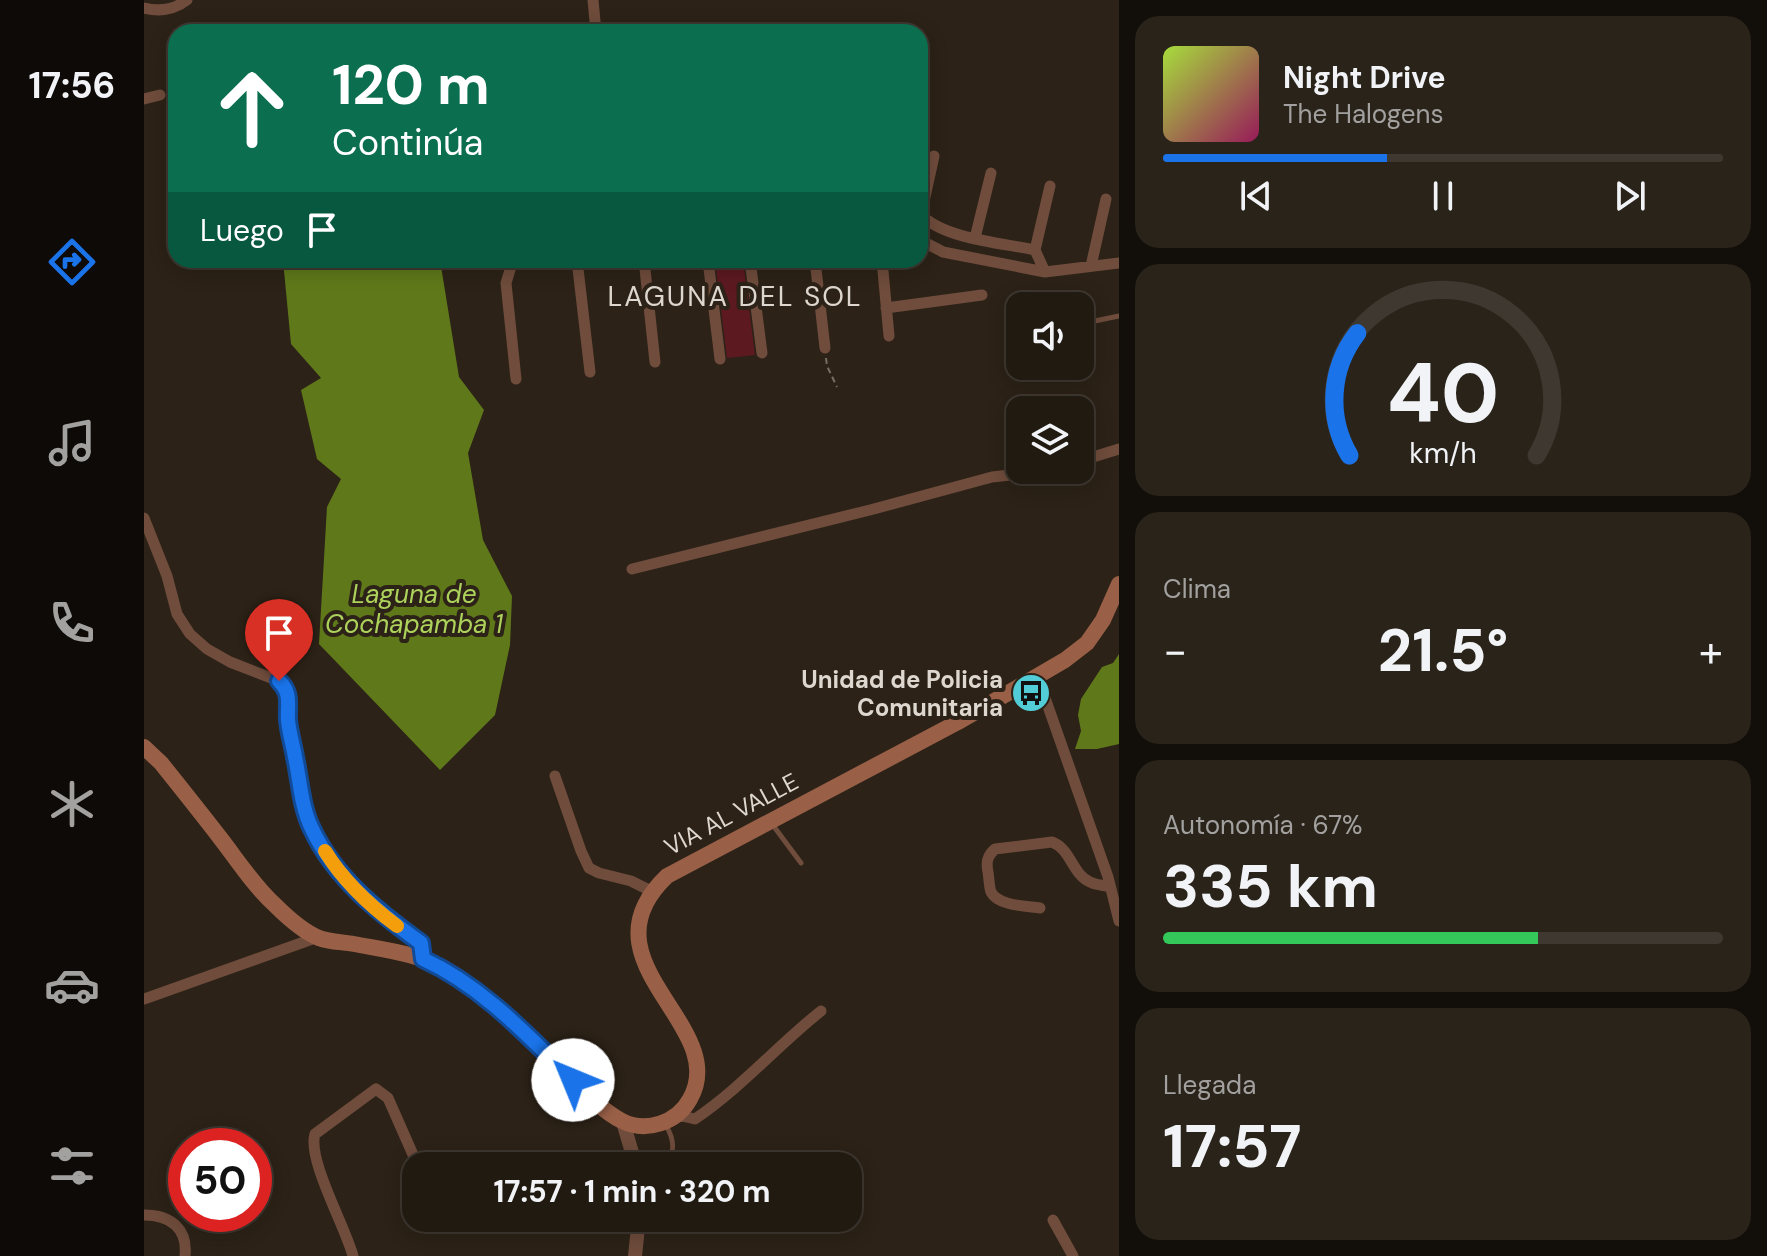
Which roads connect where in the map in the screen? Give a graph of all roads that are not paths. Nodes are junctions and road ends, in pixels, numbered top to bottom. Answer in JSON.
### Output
{"nodes":[{"id":1,"x":187,"y":0,"type":"edge"},
{"id":2,"x":593,"y":0,"type":"edge"},
{"id":3,"x":144,"y":8,"type":"edge"},
{"id":4,"x":595,"y":24,"type":"edge"},
{"id":5,"x":160,"y":95,"type":"dead end"},
{"id":6,"x":144,"y":99,"type":"edge"},
{"id":7,"x":934,"y":156,"type":"dead end"},
{"id":8,"x":991,"y":173,"type":"dead end"},
{"id":9,"x":928,"y":183,"type":"edge"},
{"id":10,"x":1050,"y":186,"type":"dead end"},
{"id":11,"x":1106,"y":199,"type":"dead end"},
{"id":12,"x":928,"y":222,"type":"edge"},
{"id":13,"x":975,"y":238,"type":"junction"},
{"id":14,"x":928,"y":244,"type":"edge"},
{"id":15,"x":1035,"y":250,"type":"junction"},
{"id":16,"x":1119,"y":263,"type":"edge"},
{"id":17,"x":1091,"y":266,"type":"junction"},
{"id":18,"x":511,"y":268,"type":"edge"},
{"id":19,"x":578,"y":268,"type":"edge"},
{"id":20,"x":645,"y":268,"type":"edge"},
{"id":21,"x":709,"y":268,"type":"edge"},
{"id":22,"x":751,"y":268,"type":"edge"},
{"id":23,"x":816,"y":268,"type":"edge"},
{"id":24,"x":883,"y":268,"type":"edge"},
{"id":25,"x":1045,"y":272,"type":"junction"},
{"id":26,"x":982,"y":295,"type":"dead end"},
{"id":27,"x":886,"y":308,"type":"junction"},
{"id":28,"x":1119,"y":316,"type":"edge"},
{"id":29,"x":1094,"y":321,"type":"edge"},
{"id":30,"x":889,"y":336,"type":"dead end"},
{"id":31,"x":825,"y":348,"type":"road end"},
{"id":32,"x":762,"y":353,"type":"dead end"},
{"id":33,"x":720,"y":359,"type":"dead end"},
{"id":34,"x":655,"y":362,"type":"dead end"},
{"id":35,"x":590,"y":372,"type":"dead end"},
{"id":36,"x":516,"y":379,"type":"dead end"},
{"id":37,"x":1119,"y":449,"type":"edge"},
{"id":38,"x":1094,"y":457,"type":"edge"},
{"id":39,"x":1006,"y":475,"type":"edge"},
{"id":40,"x":144,"y":518,"type":"edge"},
{"id":41,"x":632,"y":569,"type":"dead end"},
{"id":42,"x":1119,"y":584,"type":"edge"},
{"id":43,"x":1037,"y":675,"type":"junction"},
{"id":44,"x":144,"y":747,"type":"edge"},
{"id":45,"x":555,"y":776,"type":"dead end"},
{"id":46,"x":769,"y":820,"type":"junction"},
{"id":47,"x":801,"y":863,"type":"dead end"},
{"id":48,"x":1112,"y":880,"type":"edge"},
{"id":49,"x":651,"y":891,"type":"junction"},
{"id":50,"x":1040,"y":908,"type":"dead end"},
{"id":51,"x":1119,"y":921,"type":"edge"},
{"id":52,"x":318,"y":937,"type":"junction"},
{"id":53,"x":423,"y":959,"type":"junction"},
{"id":54,"x":144,"y":999,"type":"edge"},
{"id":55,"x":821,"y":1011,"type":"dead end"},
{"id":56,"x":667,"y":1120,"type":"junction"},
{"id":57,"x":623,"y":1122,"type":"junction"},
{"id":58,"x":412,"y":1152,"type":"edge"},
{"id":59,"x":632,"y":1152,"type":"edge"},
{"id":60,"x":671,"y":1152,"type":"edge"},
{"id":61,"x":144,"y":1215,"type":"edge"},
{"id":62,"x":1053,"y":1220,"type":"dead end"},
{"id":63,"x":638,"y":1232,"type":"edge"},
{"id":64,"x":185,"y":1256,"type":"edge"},
{"id":65,"x":353,"y":1256,"type":"edge"},
{"id":66,"x":635,"y":1256,"type":"edge"},
{"id":67,"x":1073,"y":1256,"type":"edge"}],
"edges":[{"from":1,"to":3,"type":"street"},
{"from":2,"to":4,"type":"street"},
{"from":5,"to":6,"type":"street"},
{"from":7,"to":9,"type":"street"},
{"from":8,"to":13,"type":"street"},
{"from":10,"to":15,"type":"street"},
{"from":11,"to":17,"type":"street"},
{"from":12,"to":13,"type":"street"},
{"from":13,"to":15,"type":"street"},
{"from":14,"to":25,"type":"street"},
{"from":15,"to":25,"type":"street"},
{"from":16,"to":17,"type":"street"},
{"from":17,"to":25,"type":"street"},
{"from":18,"to":36,"type":"street"},
{"from":19,"to":35,"type":"street"},
{"from":20,"to":34,"type":"street"},
{"from":21,"to":33,"type":"street"},
{"from":22,"to":32,"type":"street"},
{"from":23,"to":31,"type":"street"},
{"from":24,"to":27,"type":"street"},
{"from":26,"to":27,"type":"street"},
{"from":27,"to":30,"type":"street"},
{"from":28,"to":29,"type":"lane"},
{"from":37,"to":38,"type":"street"},
{"from":39,"to":41,"type":"street"},
{"from":40,"to":53,"type":"street"},
{"from":42,"to":43,"type":"main road","name":"VIA AL VALLE"},
{"from":43,"to":46,"type":"main road","name":"VIA AL VALLE"},
{"from":43,"to":48,"type":"street"},
{"from":44,"to":52,"type":"main road"},
{"from":45,"to":49,"type":"street"},
{"from":46,"to":47,"type":"lane"},
{"from":46,"to":49,"type":"main road","name":"VIA AL VALLE"},
{"from":48,"to":50,"type":"street"},
{"from":48,"to":51,"type":"street"},
{"from":49,"to":56,"type":"main road"},
{"from":52,"to":53,"type":"main road"},
{"from":52,"to":54,"type":"street"},
{"from":53,"to":57,"type":"main road"},
{"from":55,"to":56,"type":"street"},
{"from":56,"to":57,"type":"main road"},
{"from":56,"to":60,"type":"lane"},
{"from":57,"to":59,"type":"street"},
{"from":58,"to":65,"type":"street"},
{"from":61,"to":64,"type":"street"},
{"from":62,"to":67,"type":"street"},
{"from":63,"to":66,"type":"street"}]}
